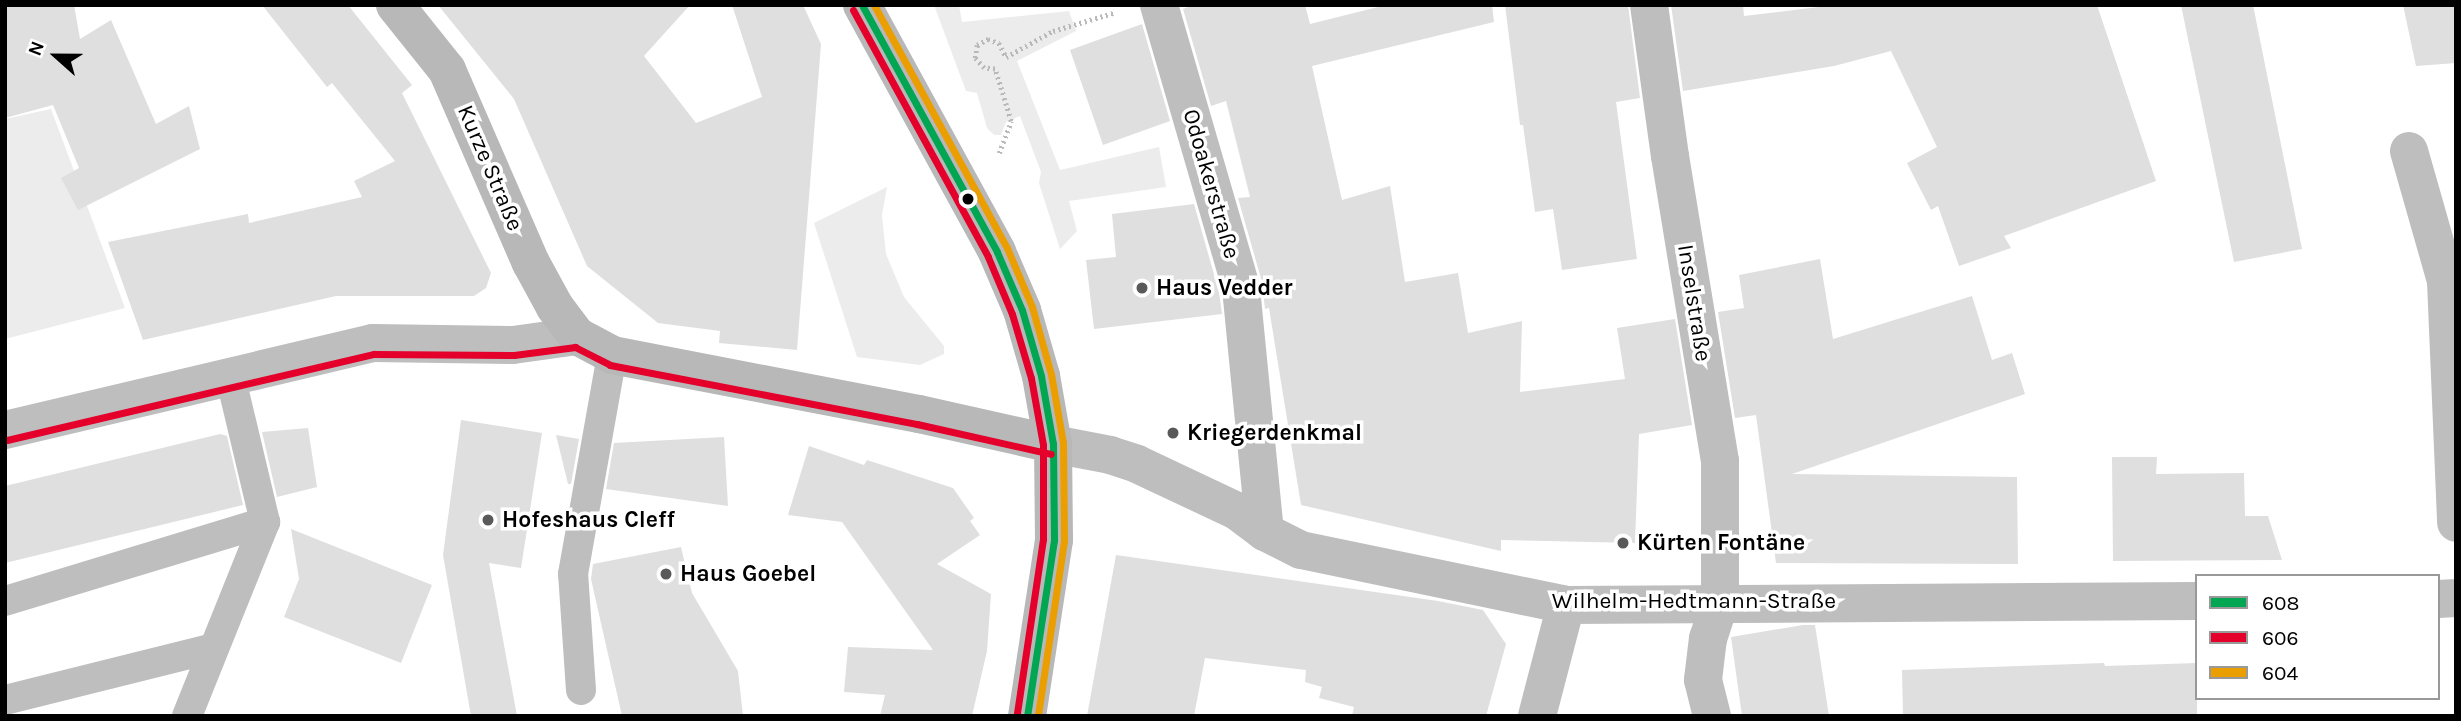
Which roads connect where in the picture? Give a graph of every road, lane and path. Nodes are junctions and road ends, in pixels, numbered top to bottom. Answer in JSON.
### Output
{"nodes":[{"id":1,"x":395,"y":5,"type":"edge"},
{"id":2,"x":862,"y":5,"type":"edge"},
{"id":3,"x":1158,"y":5,"type":"edge"},
{"id":4,"x":1649,"y":5,"type":"edge"},
{"id":5,"x":1116,"y":13,"type":"dead end"},
{"id":6,"x":1011,"y":121,"type":"dead end"},
{"id":7,"x":2409,"y":152,"type":"dead end"},
{"id":8,"x":577,"y":336,"type":"junction"},
{"id":9,"x":612,"y":355,"type":"junction"},
{"id":10,"x":230,"y":375,"type":"junction"},
{"id":11,"x":5,"y":430,"type":"edge"},
{"id":12,"x":1052,"y":444,"type":"junction"},
{"id":13,"x":265,"y":522,"type":"junction"},
{"id":14,"x":2456,"y":523,"type":"edge"},
{"id":15,"x":1265,"y":532,"type":"junction"},
{"id":16,"x":5,"y":601,"type":"edge"},
{"id":17,"x":2195,"y":601,"type":"edge"},
{"id":18,"x":1720,"y":602,"type":"junction"},
{"id":19,"x":1566,"y":605,"type":"junction"},
{"id":20,"x":215,"y":648,"type":"junction"},
{"id":21,"x":581,"y":690,"type":"dead end"},
{"id":22,"x":5,"y":700,"type":"edge"},
{"id":23,"x":187,"y":716,"type":"edge"},
{"id":24,"x":1027,"y":716,"type":"edge"},
{"id":25,"x":1536,"y":716,"type":"edge"},
{"id":26,"x":1712,"y":716,"type":"edge"}],
"edges":[{"from":1,"to":8,"type":"street","name":"Kurze Straße"},
{"from":2,"to":12,"type":"street"},
{"from":3,"to":15,"type":"street","name":"Odoakerstraße"},
{"from":4,"to":18,"type":"street","name":"Inselstraße"},
{"from":5,"to":6,"type":"path"},
{"from":7,"to":14,"type":"street"},
{"from":8,"to":9,"type":"street"},
{"from":8,"to":10,"type":"street"},
{"from":9,"to":12,"type":"street"},
{"from":9,"to":21,"type":"lane"},
{"from":10,"to":11,"type":"street"},
{"from":10,"to":13,"type":"lane"},
{"from":12,"to":15,"type":"street","name":"Wilhelm-Hedtmann-Straße"},
{"from":12,"to":24,"type":"street"},
{"from":13,"to":16,"type":"lane"},
{"from":13,"to":20,"type":"lane"},
{"from":15,"to":19,"type":"street","name":"Wilhelm-Hedtmann-Straße"},
{"from":17,"to":18,"type":"street","name":"Wilhelm-Hedtmann-Straße"},
{"from":18,"to":19,"type":"street","name":"Wilhelm-Hedtmann-Straße"},
{"from":18,"to":26,"type":"street","name":"Inselstraße"},
{"from":19,"to":25,"type":"street"},
{"from":20,"to":22,"type":"lane"},
{"from":20,"to":23,"type":"lane"}]}
